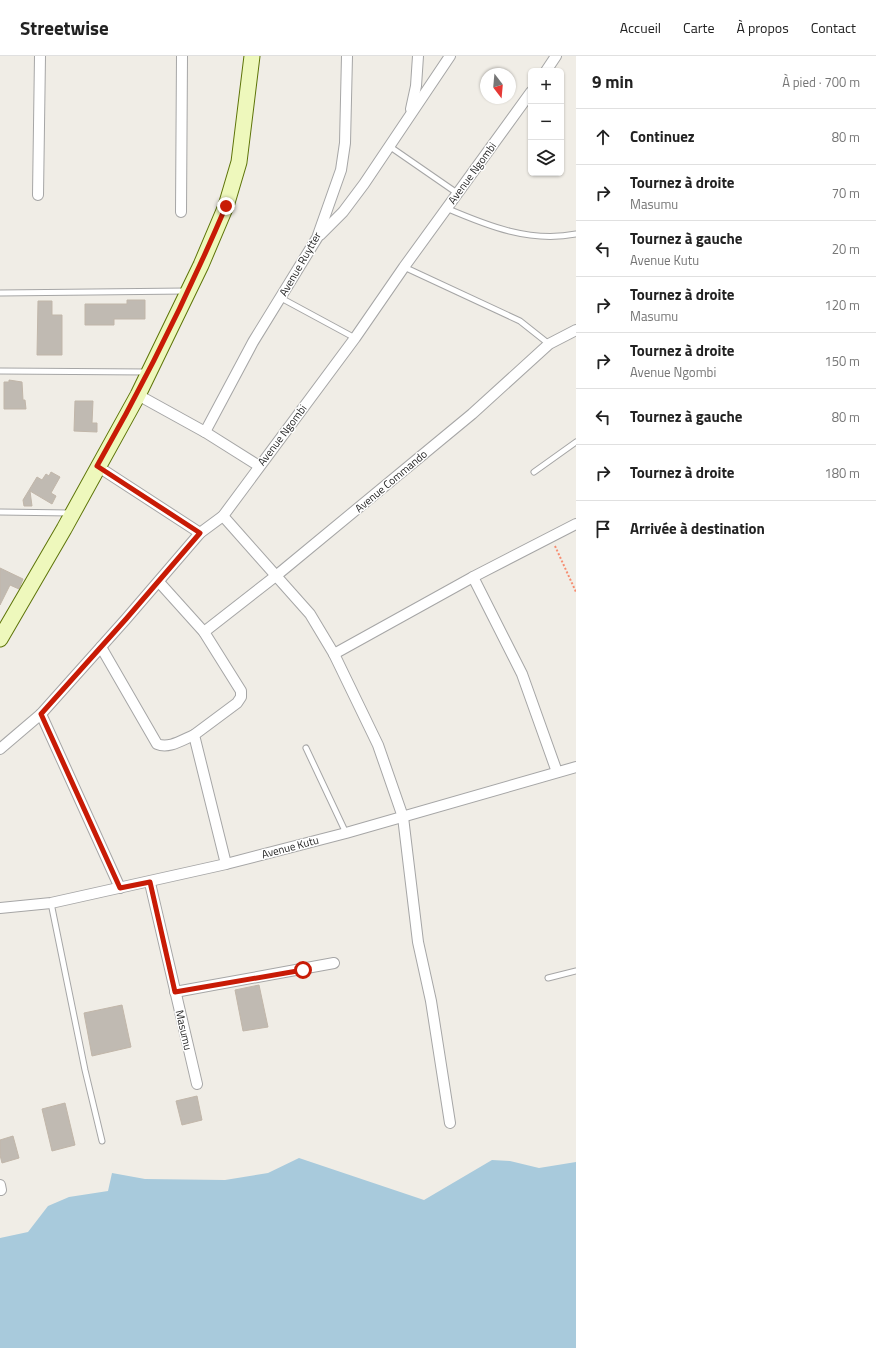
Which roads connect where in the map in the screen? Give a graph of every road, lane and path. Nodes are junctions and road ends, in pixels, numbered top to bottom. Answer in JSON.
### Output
{"nodes":[{"id":1,"x":40,"y":56,"type":"edge"},
{"id":2,"x":182,"y":56,"type":"edge"},
{"id":3,"x":252,"y":56,"type":"edge"},
{"id":4,"x":347,"y":56,"type":"edge"},
{"id":5,"x":418,"y":56,"type":"edge"},
{"id":6,"x":450,"y":56,"type":"edge"},
{"id":7,"x":556,"y":56,"type":"edge"},
{"id":8,"x":548,"y":68,"type":"edge"},
{"id":9,"x":528,"y":96,"type":"edge"},
{"id":10,"x":410,"y":114,"type":"junction"},
{"id":11,"x":389,"y":146,"type":"junction"},
{"id":12,"x":457,"y":194,"type":"junction"},
{"id":13,"x":38,"y":195,"type":"dead end"},
{"id":14,"x":446,"y":208,"type":"junction"},
{"id":15,"x":180,"y":212,"type":"dead end"},
{"id":16,"x":576,"y":234,"type":"edge"},
{"id":17,"x":317,"y":238,"type":"junction"},
{"id":18,"x":404,"y":267,"type":"junction"},
{"id":19,"x":189,"y":291,"type":"junction"},
{"id":20,"x":0,"y":293,"type":"edge"},
{"id":21,"x":281,"y":298,"type":"junction"},
{"id":22,"x":576,"y":330,"type":"edge"},
{"id":23,"x":355,"y":338,"type":"junction"},
{"id":24,"x":550,"y":344,"type":"junction"},
{"id":25,"x":0,"y":371,"type":"edge"},
{"id":26,"x":148,"y":372,"type":"junction"},
{"id":27,"x":138,"y":395,"type":"junction"},
{"id":28,"x":205,"y":432,"type":"junction"},
{"id":29,"x":576,"y":442,"type":"edge"},
{"id":30,"x":97,"y":466,"type":"junction"},
{"id":31,"x":259,"y":466,"type":"junction"},
{"id":32,"x":534,"y":472,"type":"dead end"},
{"id":33,"x":0,"y":512,"type":"edge"},
{"id":34,"x":73,"y":513,"type":"junction"},
{"id":35,"x":222,"y":516,"type":"junction"},
{"id":36,"x":576,"y":524,"type":"edge"},
{"id":37,"x":200,"y":533,"type":"junction"},
{"id":38,"x":551,"y":538,"type":"junction"},
{"id":39,"x":277,"y":575,"type":"junction"},
{"id":40,"x":473,"y":577,"type":"junction"},
{"id":41,"x":158,"y":582,"type":"junction"},
{"id":42,"x":576,"y":592,"type":"edge"},
{"id":43,"x":204,"y":632,"type":"junction"},
{"id":44,"x":0,"y":639,"type":"edge"},
{"id":45,"x":101,"y":647,"type":"junction"},
{"id":46,"x":334,"y":654,"type":"junction"},
{"id":47,"x":41,"y":714,"type":"junction"},
{"id":48,"x":194,"y":735,"type":"junction"},
{"id":49,"x":306,"y":748,"type":"dead end"},
{"id":50,"x":0,"y":749,"type":"edge"},
{"id":51,"x":576,"y":767,"type":"edge"},
{"id":52,"x":557,"y":772,"type":"junction"},
{"id":53,"x":403,"y":817,"type":"junction"},
{"id":54,"x":346,"y":833,"type":"junction"},
{"id":55,"x":226,"y":864,"type":"junction"},
{"id":56,"x":150,"y":882,"type":"junction"},
{"id":57,"x":120,"y":888,"type":"junction"},
{"id":58,"x":51,"y":903,"type":"junction"},
{"id":59,"x":0,"y":908,"type":"edge"},
{"id":60,"x":334,"y":963,"type":"dead end"},
{"id":61,"x":576,"y":971,"type":"edge"},
{"id":62,"x":548,"y":978,"type":"dead end"},
{"id":63,"x":175,"y":992,"type":"junction"},
{"id":64,"x":197,"y":1084,"type":"dead end"},
{"id":65,"x":450,"y":1123,"type":"dead end"},
{"id":66,"x":102,"y":1141,"type":"dead end"}],
"edges":[{"from":1,"to":13,"type":"street"},
{"from":2,"to":15,"type":"street"},
{"from":3,"to":19,"type":"main road"},
{"from":4,"to":17,"type":"street","name":"Avenue Ruytter"},
{"from":5,"to":10,"type":"street"},
{"from":6,"to":10,"type":"street"},
{"from":7,"to":8,"type":"street"},
{"from":9,"to":12,"type":"street","name":"Avenue Ngombi"},
{"from":10,"to":11,"type":"street"},
{"from":11,"to":12,"type":"lane"},
{"from":11,"to":17,"type":"street"},
{"from":12,"to":14,"type":"street","name":"Avenue Ngombi"},
{"from":14,"to":16,"type":"lane"},
{"from":14,"to":18,"type":"street","name":"Avenue Ngombi"},
{"from":17,"to":21,"type":"street","name":"Avenue Ruytter"},
{"from":18,"to":23,"type":"street","name":"Avenue Ngombi"},
{"from":18,"to":24,"type":"lane"},
{"from":19,"to":20,"type":"lane"},
{"from":19,"to":26,"type":"main road"},
{"from":21,"to":23,"type":"lane"},
{"from":21,"to":28,"type":"street","name":"Avenue Ruytter"},
{"from":22,"to":24,"type":"street","name":"Avenue Commando"},
{"from":23,"to":31,"type":"street","name":"Avenue Ngombi"},
{"from":24,"to":39,"type":"street","name":"Avenue Commando"},
{"from":25,"to":26,"type":"lane"},
{"from":26,"to":27,"type":"main road"},
{"from":27,"to":28,"type":"street"},
{"from":27,"to":30,"type":"main road"},
{"from":28,"to":31,"type":"street"},
{"from":29,"to":32,"type":"lane"},
{"from":30,"to":34,"type":"main road"},
{"from":30,"to":37,"type":"street"},
{"from":31,"to":35,"type":"street","name":"Avenue Ngombi"},
{"from":33,"to":34,"type":"lane"},
{"from":34,"to":44,"type":"main road"},
{"from":35,"to":37,"type":"street","name":"Avenue Ngombi"},
{"from":35,"to":39,"type":"street"},
{"from":36,"to":38,"type":"street"},
{"from":37,"to":41,"type":"street","name":"Avenue Ngombi"},
{"from":38,"to":40,"type":"street"},
{"from":38,"to":42,"type":"path"},
{"from":39,"to":43,"type":"street","name":"Avenue Commando"},
{"from":39,"to":46,"type":"street"},
{"from":40,"to":46,"type":"street"},
{"from":40,"to":52,"type":"street"},
{"from":41,"to":43,"type":"street"},
{"from":41,"to":45,"type":"street","name":"Avenue Ngombi"},
{"from":43,"to":48,"type":"street"},
{"from":45,"to":47,"type":"street","name":"Avenue Ngombi"},
{"from":45,"to":48,"type":"street"},
{"from":46,"to":53,"type":"street"},
{"from":47,"to":50,"type":"street","name":"Avenue Ngombi"},
{"from":47,"to":57,"type":"street"},
{"from":48,"to":55,"type":"street"},
{"from":49,"to":54,"type":"lane"},
{"from":51,"to":52,"type":"street","name":"Avenue Kutu"},
{"from":52,"to":53,"type":"street","name":"Avenue Kutu"},
{"from":53,"to":54,"type":"street","name":"Avenue Kutu"},
{"from":53,"to":65,"type":"street"},
{"from":54,"to":55,"type":"street","name":"Avenue Kutu"},
{"from":55,"to":56,"type":"street","name":"Avenue Kutu"},
{"from":56,"to":57,"type":"street","name":"Avenue Kutu"},
{"from":56,"to":63,"type":"street","name":"Masumu"},
{"from":57,"to":58,"type":"street","name":"Avenue Kutu"},
{"from":58,"to":59,"type":"street","name":"Avenue Kutu"},
{"from":58,"to":66,"type":"lane"},
{"from":60,"to":63,"type":"street"},
{"from":61,"to":62,"type":"lane"},
{"from":63,"to":64,"type":"street","name":"Masumu"}]}
